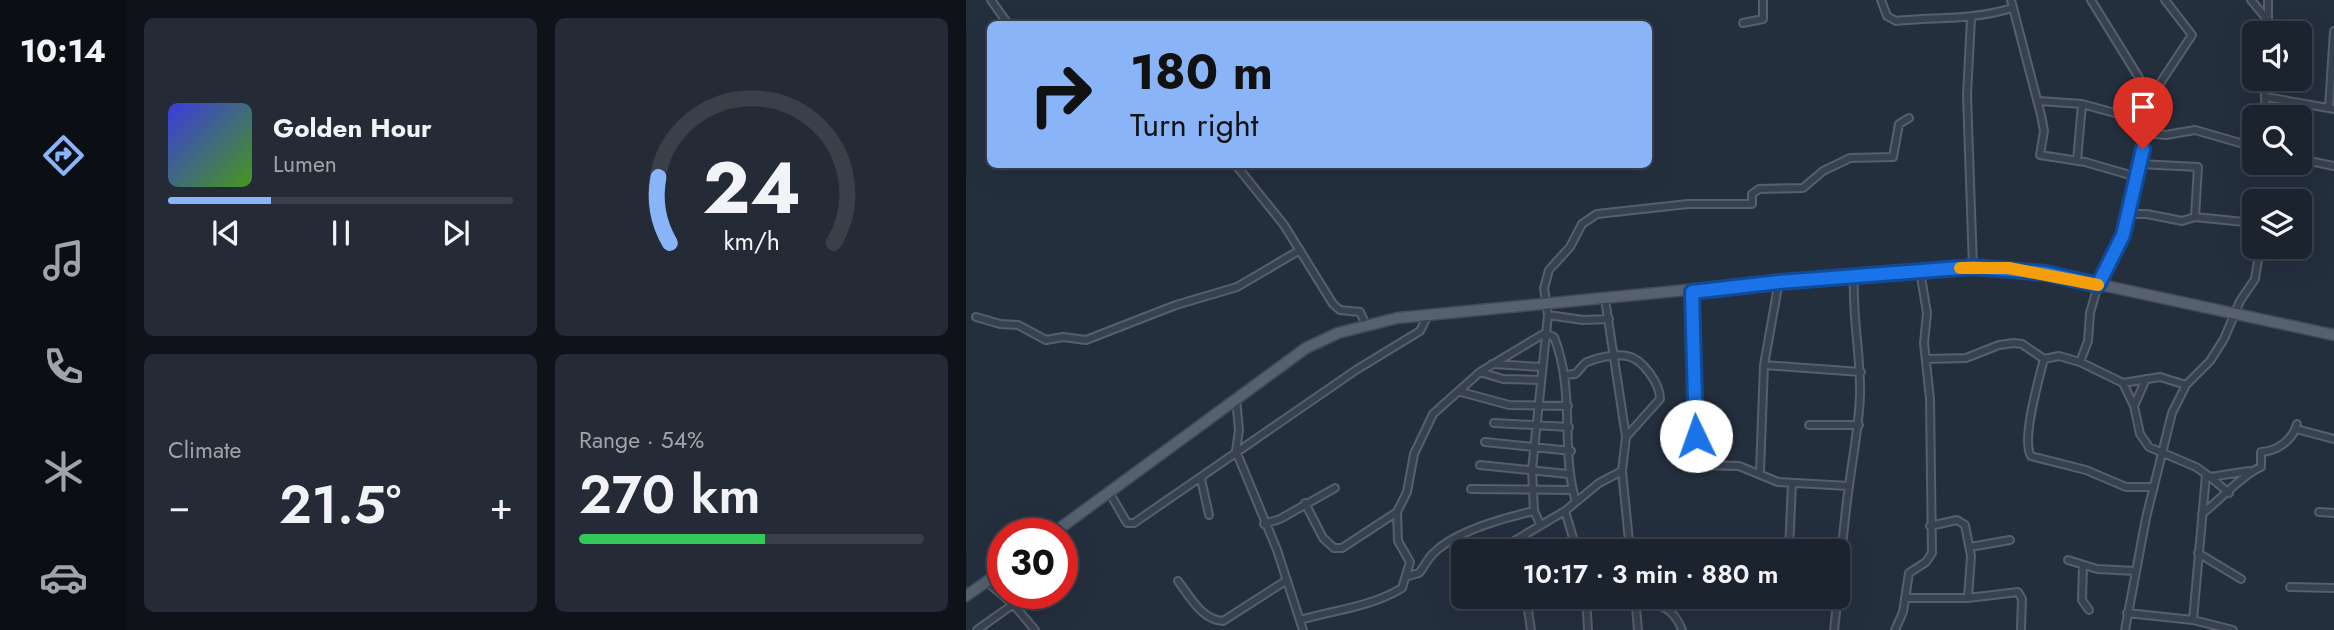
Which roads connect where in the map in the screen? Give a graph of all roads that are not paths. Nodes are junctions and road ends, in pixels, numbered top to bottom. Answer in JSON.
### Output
{"nodes":[{"id":1,"x":991,"y":0,"type":"edge"},
{"id":2,"x":1763,"y":0,"type":"edge"},
{"id":3,"x":1881,"y":0,"type":"edge"},
{"id":4,"x":2011,"y":0,"type":"edge"},
{"id":5,"x":2091,"y":0,"type":"edge"},
{"id":6,"x":2165,"y":0,"type":"edge"},
{"id":7,"x":2251,"y":0,"type":"edge"},
{"id":8,"x":2268,"y":0,"type":"edge"},
{"id":9,"x":2012,"y":8,"type":"junction"},
{"id":10,"x":2266,"y":18,"type":"junction"},
{"id":11,"x":1971,"y":19,"type":"junction"},
{"id":12,"x":1006,"y":21,"type":"edge"},
{"id":13,"x":2266,"y":21,"type":"edge"},
{"id":14,"x":1743,"y":23,"type":"dead end"},
{"id":15,"x":2334,"y":31,"type":"edge"},
{"id":16,"x":2265,"y":91,"type":"edge"},
{"id":17,"x":2266,"y":96,"type":"junction"},
{"id":18,"x":2151,"y":97,"type":"junction"},
{"id":19,"x":2039,"y":101,"type":"junction"},
{"id":20,"x":2082,"y":104,"type":"junction"},
{"id":21,"x":2266,"y":105,"type":"edge"},
{"id":22,"x":2331,"y":108,"type":"edge"},
{"id":23,"x":1909,"y":118,"type":"dead end"},
{"id":24,"x":2148,"y":122,"type":"junction"},
{"id":25,"x":2147,"y":133,"type":"junction"},
{"id":26,"x":2242,"y":144,"type":"edge"},
{"id":27,"x":2077,"y":161,"type":"junction"},
{"id":28,"x":2312,"y":161,"type":"edge"},
{"id":29,"x":2139,"y":164,"type":"junction"},
{"id":30,"x":2334,"y":166,"type":"edge"},
{"id":31,"x":1238,"y":168,"type":"edge"},
{"id":32,"x":2137,"y":177,"type":"junction"},
{"id":33,"x":2129,"y":214,"type":"junction"},
{"id":34,"x":2195,"y":217,"type":"junction"},
{"id":35,"x":2242,"y":222,"type":"edge"},
{"id":36,"x":1300,"y":250,"type":"junction"},
{"id":37,"x":2258,"y":259,"type":"edge"},
{"id":38,"x":1973,"y":267,"type":"junction"},
{"id":39,"x":1920,"y":271,"type":"junction"},
{"id":40,"x":1854,"y":278,"type":"junction"},
{"id":41,"x":1779,"y":282,"type":"junction"},
{"id":42,"x":2098,"y":285,"type":"junction"},
{"id":43,"x":1692,"y":292,"type":"junction"},
{"id":44,"x":1605,"y":299,"type":"junction"},
{"id":45,"x":1548,"y":310,"type":"junction"},
{"id":46,"x":1429,"y":314,"type":"junction"},
{"id":47,"x":2235,"y":314,"type":"junction"},
{"id":48,"x":976,"y":317,"type":"dead end"},
{"id":49,"x":1609,"y":319,"type":"junction"},
{"id":50,"x":1366,"y":325,"type":"junction"},
{"id":51,"x":1545,"y":332,"type":"junction"},
{"id":52,"x":2334,"y":335,"type":"edge"},
{"id":53,"x":1613,"y":356,"type":"junction"},
{"id":54,"x":1926,"y":359,"type":"junction"},
{"id":55,"x":2044,"y":359,"type":"junction"},
{"id":56,"x":2080,"y":362,"type":"junction"},
{"id":57,"x":1491,"y":364,"type":"junction"},
{"id":58,"x":1764,"y":365,"type":"junction"},
{"id":59,"x":1542,"y":367,"type":"junction"},
{"id":60,"x":1480,"y":372,"type":"junction"},
{"id":61,"x":1861,"y":372,"type":"junction"},
{"id":62,"x":1564,"y":375,"type":"junction"},
{"id":63,"x":2146,"y":379,"type":"junction"},
{"id":64,"x":1541,"y":380,"type":"junction"},
{"id":65,"x":2123,"y":383,"type":"junction"},
{"id":66,"x":2186,"y":385,"type":"junction"},
{"id":67,"x":1461,"y":391,"type":"junction"},
{"id":68,"x":1236,"y":397,"type":"junction"},
{"id":69,"x":1539,"y":406,"type":"junction"},
{"id":70,"x":1568,"y":406,"type":"junction"},
{"id":71,"x":2134,"y":406,"type":"junction"},
{"id":72,"x":1494,"y":424,"type":"dead end"},
{"id":73,"x":1809,"y":425,"type":"dead end"},
{"id":74,"x":1859,"y":425,"type":"junction"},
{"id":75,"x":1536,"y":426,"type":"junction"},
{"id":76,"x":1569,"y":427,"type":"junction"},
{"id":77,"x":1626,"y":437,"type":"junction"},
{"id":78,"x":2334,"y":439,"type":"edge"},
{"id":79,"x":1485,"y":442,"type":"dead end"},
{"id":80,"x":1535,"y":447,"type":"junction"},
{"id":81,"x":1236,"y":451,"type":"junction"},
{"id":82,"x":1570,"y":451,"type":"junction"},
{"id":83,"x":2162,"y":452,"type":"junction"},
{"id":84,"x":1480,"y":465,"type":"dead end"},
{"id":85,"x":1532,"y":470,"type":"junction"},
{"id":86,"x":1622,"y":471,"type":"junction"},
{"id":87,"x":1760,"y":471,"type":"junction"},
{"id":88,"x":2249,"y":471,"type":"junction"},
{"id":89,"x":1568,"y":474,"type":"junction"},
{"id":90,"x":2208,"y":476,"type":"junction"},
{"id":91,"x":1201,"y":479,"type":"junction"},
{"id":92,"x":1792,"y":483,"type":"junction"},
{"id":93,"x":1849,"y":486,"type":"junction"},
{"id":94,"x":2154,"y":487,"type":"junction"},
{"id":95,"x":1335,"y":488,"type":"dead end"},
{"id":96,"x":1471,"y":489,"type":"dead end"},
{"id":97,"x":1532,"y":490,"type":"junction"},
{"id":98,"x":1572,"y":490,"type":"junction"},
{"id":99,"x":1109,"y":492,"type":"junction"},
{"id":100,"x":2229,"y":493,"type":"junction"},
{"id":101,"x":1576,"y":502,"type":"junction"},
{"id":102,"x":1305,"y":503,"type":"junction"},
{"id":103,"x":1534,"y":511,"type":"junction"},
{"id":104,"x":1565,"y":511,"type":"junction"},
{"id":105,"x":1397,"y":512,"type":"junction"},
{"id":106,"x":2319,"y":512,"type":"dead end"},
{"id":107,"x":2334,"y":513,"type":"edge"},
{"id":108,"x":2202,"y":514,"type":"junction"},
{"id":109,"x":1209,"y":515,"type":"dead end"},
{"id":110,"x":1074,"y":518,"type":"edge"},
{"id":111,"x":1264,"y":524,"type":"junction"},
{"id":112,"x":1540,"y":524,"type":"junction"},
{"id":113,"x":1930,"y":526,"type":"junction"},
{"id":114,"x":1521,"y":538,"type":"edge"},
{"id":115,"x":1573,"y":539,"type":"edge"},
{"id":116,"x":1629,"y":539,"type":"edge"},
{"id":117,"x":1790,"y":539,"type":"edge"},
{"id":118,"x":1843,"y":539,"type":"edge"},
{"id":119,"x":2010,"y":540,"type":"dead end"},
{"id":120,"x":1970,"y":547,"type":"junction"},
{"id":121,"x":2198,"y":553,"type":"junction"},
{"id":122,"x":2068,"y":560,"type":"dead end"},
{"id":123,"x":2082,"y":566,"type":"junction"},
{"id":124,"x":2135,"y":571,"type":"junction"},
{"id":125,"x":1408,"y":576,"type":"junction"},
{"id":126,"x":2241,"y":579,"type":"dead end"},
{"id":127,"x":1287,"y":580,"type":"junction"},
{"id":128,"x":1178,"y":581,"type":"dead end"},
{"id":129,"x":987,"y":582,"type":"edge"},
{"id":130,"x":2290,"y":587,"type":"dead end"},
{"id":131,"x":2334,"y":588,"type":"edge"},
{"id":132,"x":966,"y":596,"type":"edge"},
{"id":133,"x":1905,"y":598,"type":"junction"},
{"id":134,"x":1968,"y":598,"type":"junction"},
{"id":135,"x":1006,"y":609,"type":"edge"},
{"id":136,"x":1017,"y":609,"type":"edge"},
{"id":137,"x":1528,"y":609,"type":"edge"},
{"id":138,"x":1587,"y":609,"type":"edge"},
{"id":139,"x":1637,"y":609,"type":"edge"},
{"id":140,"x":1666,"y":609,"type":"edge"},
{"id":141,"x":1836,"y":609,"type":"edge"},
{"id":142,"x":2089,"y":610,"type":"dead end"},
{"id":143,"x":2127,"y":613,"type":"junction"},
{"id":144,"x":1300,"y":620,"type":"junction"},
{"id":145,"x":2193,"y":620,"type":"junction"},
{"id":146,"x":977,"y":630,"type":"edge"},
{"id":147,"x":1035,"y":630,"type":"edge"},
{"id":148,"x":1303,"y":630,"type":"edge"},
{"id":149,"x":1531,"y":630,"type":"edge"},
{"id":150,"x":1588,"y":630,"type":"edge"},
{"id":151,"x":1639,"y":630,"type":"edge"},
{"id":152,"x":1682,"y":630,"type":"edge"},
{"id":153,"x":1834,"y":630,"type":"edge"},
{"id":154,"x":1895,"y":630,"type":"edge"},
{"id":155,"x":2021,"y":630,"type":"edge"},
{"id":156,"x":2125,"y":630,"type":"edge"},
{"id":157,"x":2233,"y":630,"type":"edge"}],
"edges":[{"from":1,"to":12,"type":"street"},
{"from":2,"to":14,"type":"street"},
{"from":3,"to":11,"type":"street"},
{"from":4,"to":9,"type":"street"},
{"from":5,"to":18,"type":"street"},
{"from":6,"to":18,"type":"street"},
{"from":7,"to":10,"type":"street"},
{"from":8,"to":10,"type":"street"},
{"from":9,"to":11,"type":"street"},
{"from":9,"to":19,"type":"street"},
{"from":10,"to":13,"type":"street"},
{"from":11,"to":38,"type":"street"},
{"from":15,"to":22,"type":"street"},
{"from":16,"to":17,"type":"street"},
{"from":17,"to":21,"type":"street"},
{"from":17,"to":22,"type":"street"},
{"from":18,"to":24,"type":"street"},
{"from":19,"to":20,"type":"street"},
{"from":19,"to":27,"type":"street"},
{"from":20,"to":24,"type":"street"},
{"from":20,"to":27,"type":"street"},
{"from":23,"to":45,"type":"street"},
{"from":24,"to":25,"type":"street"},
{"from":25,"to":26,"type":"street"},
{"from":25,"to":29,"type":"street"},
{"from":27,"to":32,"type":"street"},
{"from":28,"to":30,"type":"street"},
{"from":29,"to":32,"type":"street"},
{"from":29,"to":34,"type":"street"},
{"from":31,"to":36,"type":"street"},
{"from":32,"to":33,"type":"street"},
{"from":33,"to":34,"type":"street"},
{"from":33,"to":42,"type":"street"},
{"from":34,"to":35,"type":"street"},
{"from":36,"to":48,"type":"street"},
{"from":36,"to":50,"type":"street"},
{"from":37,"to":47,"type":"street"},
{"from":38,"to":39,"type":"main road"},
{"from":38,"to":42,"type":"main road"},
{"from":39,"to":40,"type":"main road"},
{"from":39,"to":54,"type":"street"},
{"from":40,"to":41,"type":"main road"},
{"from":40,"to":61,"type":"street"},
{"from":41,"to":43,"type":"main road"},
{"from":41,"to":58,"type":"street"},
{"from":42,"to":47,"type":"main road"},
{"from":42,"to":56,"type":"street"},
{"from":43,"to":44,"type":"main road"},
{"from":43,"to":87,"type":"street"},
{"from":44,"to":45,"type":"main road"},
{"from":44,"to":49,"type":"street"},
{"from":45,"to":46,"type":"main road"},
{"from":45,"to":49,"type":"street"},
{"from":45,"to":51,"type":"street"},
{"from":46,"to":50,"type":"main road"},
{"from":46,"to":81,"type":"street"},
{"from":47,"to":52,"type":"main road"},
{"from":47,"to":66,"type":"street"},
{"from":49,"to":53,"type":"street"},
{"from":50,"to":68,"type":"main road"},
{"from":51,"to":57,"type":"street"},
{"from":51,"to":59,"type":"street"},
{"from":51,"to":62,"type":"street"},
{"from":53,"to":62,"type":"street"},
{"from":53,"to":77,"type":"street"},
{"from":53,"to":77,"type":"street"},
{"from":54,"to":55,"type":"street"},
{"from":54,"to":113,"type":"street"},
{"from":55,"to":56,"type":"street"},
{"from":55,"to":94,"type":"street"},
{"from":56,"to":65,"type":"street"},
{"from":57,"to":59,"type":"street"},
{"from":57,"to":60,"type":"street"},
{"from":58,"to":61,"type":"street"},
{"from":58,"to":87,"type":"street"},
{"from":59,"to":64,"type":"street"},
{"from":60,"to":64,"type":"street"},
{"from":60,"to":67,"type":"street"},
{"from":61,"to":74,"type":"street"},
{"from":62,"to":70,"type":"street"},
{"from":63,"to":65,"type":"street"},
{"from":63,"to":66,"type":"street"},
{"from":63,"to":71,"type":"street"},
{"from":64,"to":69,"type":"street"},
{"from":65,"to":71,"type":"street"},
{"from":66,"to":83,"type":"street"},
{"from":67,"to":69,"type":"street"},
{"from":67,"to":105,"type":"street"},
{"from":68,"to":81,"type":"street"},
{"from":68,"to":99,"type":"main road"},
{"from":69,"to":70,"type":"street"},
{"from":69,"to":75,"type":"street"},
{"from":70,"to":76,"type":"street"},
{"from":71,"to":83,"type":"street"},
{"from":72,"to":75,"type":"street"},
{"from":73,"to":74,"type":"street"},
{"from":74,"to":93,"type":"street"},
{"from":75,"to":76,"type":"street"},
{"from":75,"to":80,"type":"street"},
{"from":76,"to":82,"type":"street"},
{"from":77,"to":86,"type":"street"},
{"from":78,"to":88,"type":"street"},
{"from":79,"to":80,"type":"street"},
{"from":80,"to":82,"type":"street"},
{"from":80,"to":85,"type":"street"},
{"from":81,"to":91,"type":"street"},
{"from":81,"to":111,"type":"street"},
{"from":82,"to":89,"type":"street"},
{"from":83,"to":90,"type":"street"},
{"from":83,"to":94,"type":"street"},
{"from":84,"to":85,"type":"street"},
{"from":85,"to":89,"type":"street"},
{"from":85,"to":97,"type":"street"},
{"from":86,"to":101,"type":"street"},
{"from":86,"to":116,"type":"street"},
{"from":87,"to":92,"type":"street"},
{"from":88,"to":90,"type":"street"},
{"from":88,"to":100,"type":"street"},
{"from":89,"to":98,"type":"street"},
{"from":90,"to":100,"type":"street"},
{"from":90,"to":108,"type":"street"},
{"from":91,"to":99,"type":"street"},
{"from":91,"to":109,"type":"street"},
{"from":92,"to":93,"type":"street"},
{"from":92,"to":117,"type":"street"},
{"from":93,"to":118,"type":"street"},
{"from":94,"to":124,"type":"street"},
{"from":95,"to":102,"type":"street"},
{"from":96,"to":97,"type":"street"},
{"from":97,"to":98,"type":"street"},
{"from":97,"to":103,"type":"street"},
{"from":98,"to":101,"type":"street"},
{"from":99,"to":110,"type":"main road"},
{"from":100,"to":108,"type":"street"},
{"from":101,"to":104,"type":"street"},
{"from":102,"to":105,"type":"street"},
{"from":102,"to":111,"type":"street"},
{"from":103,"to":112,"type":"street"},
{"from":103,"to":125,"type":"street"},
{"from":104,"to":112,"type":"street"},
{"from":104,"to":115,"type":"street"},
{"from":105,"to":125,"type":"street"},
{"from":106,"to":107,"type":"street"},
{"from":108,"to":121,"type":"street"},
{"from":111,"to":127,"type":"street"},
{"from":112,"to":114,"type":"street"},
{"from":113,"to":120,"type":"street"},
{"from":113,"to":133,"type":"street"},
{"from":119,"to":120,"type":"street"},
{"from":120,"to":134,"type":"street"},
{"from":121,"to":126,"type":"street"},
{"from":121,"to":145,"type":"street"},
{"from":122,"to":123,"type":"street"},
{"from":123,"to":124,"type":"street"},
{"from":123,"to":142,"type":"street"},
{"from":124,"to":143,"type":"street"},
{"from":125,"to":144,"type":"street"},
{"from":127,"to":128,"type":"street"},
{"from":127,"to":144,"type":"street"},
{"from":129,"to":132,"type":"main road"},
{"from":130,"to":131,"type":"street"},
{"from":133,"to":134,"type":"street"},
{"from":133,"to":154,"type":"street"},
{"from":134,"to":155,"type":"street"},
{"from":135,"to":146,"type":"street"},
{"from":136,"to":147,"type":"street"},
{"from":137,"to":149,"type":"street"},
{"from":138,"to":150,"type":"street"},
{"from":139,"to":151,"type":"street"},
{"from":140,"to":152,"type":"street"},
{"from":141,"to":153,"type":"street"},
{"from":143,"to":145,"type":"street"},
{"from":143,"to":156,"type":"street"},
{"from":144,"to":148,"type":"street"},
{"from":145,"to":157,"type":"street"}]}
